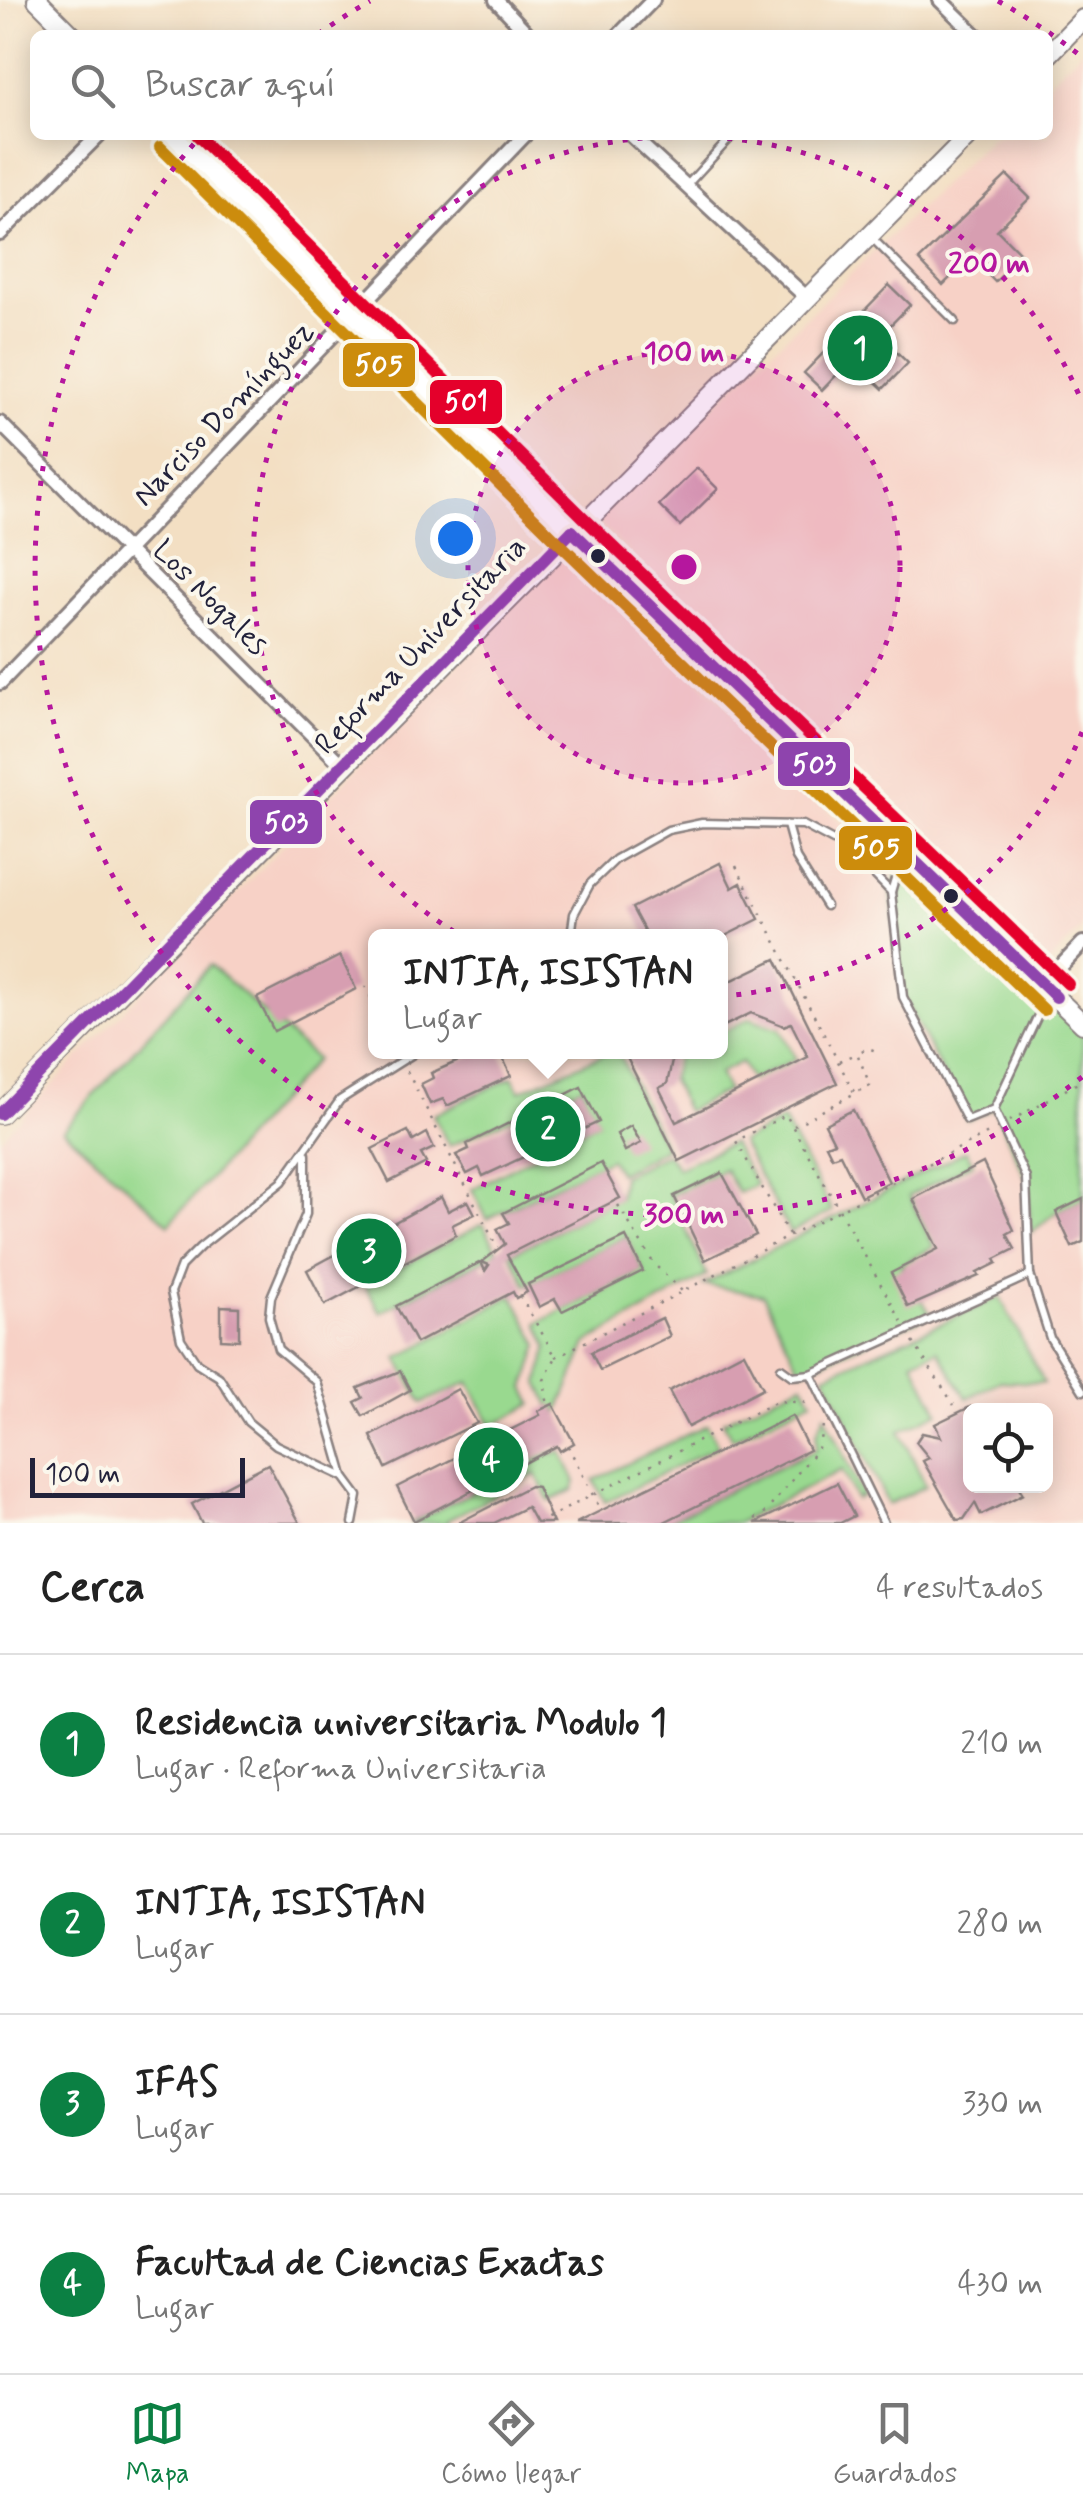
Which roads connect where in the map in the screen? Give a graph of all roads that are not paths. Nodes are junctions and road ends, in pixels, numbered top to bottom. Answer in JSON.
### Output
{"nodes":[{"id":1,"x":37,"y":0,"type":"edge"},
{"id":2,"x":496,"y":0,"type":"edge"},
{"id":3,"x":653,"y":0,"type":"edge"},
{"id":4,"x":940,"y":0,"type":"edge"},
{"id":5,"x":1083,"y":19,"type":"edge"},
{"id":6,"x":67,"y":30,"type":"edge"},
{"id":7,"x":524,"y":30,"type":"edge"},
{"id":8,"x":625,"y":30,"type":"edge"},
{"id":9,"x":971,"y":30,"type":"edge"},
{"id":10,"x":1053,"y":50,"type":"edge"},
{"id":11,"x":94,"y":140,"type":"edge"},
{"id":12,"x":177,"y":140,"type":"edge"},
{"id":13,"x":520,"y":140,"type":"edge"},
{"id":14,"x":637,"y":140,"type":"edge"},
{"id":15,"x":729,"y":140,"type":"edge"},
{"id":16,"x":964,"y":140,"type":"edge"},
{"id":17,"x":687,"y":186,"type":"junction"},
{"id":18,"x":0,"y":234,"type":"edge"},
{"id":19,"x":868,"y":235,"type":"junction"},
{"id":20,"x":806,"y":297,"type":"junction"},
{"id":21,"x":354,"y":316,"type":"junction"},
{"id":22,"x":955,"y":321,"type":"dead end"},
{"id":23,"x":0,"y":423,"type":"edge"},
{"id":24,"x":572,"y":532,"type":"junction"},
{"id":25,"x":126,"y":551,"type":"junction"},
{"id":26,"x":0,"y":683,"type":"edge"},
{"id":27,"x":343,"y":766,"type":"junction"},
{"id":28,"x":787,"y":825,"type":"junction"},
{"id":29,"x":903,"y":849,"type":"junction"},
{"id":30,"x":891,"y":892,"type":"junction"},
{"id":31,"x":826,"y":906,"type":"dead end"},
{"id":32,"x":573,"y":929,"type":"edge"},
{"id":33,"x":1083,"y":943,"type":"edge"},
{"id":34,"x":1046,"y":988,"type":"junction"},
{"id":35,"x":1083,"y":1024,"type":"edge"},
{"id":36,"x":400,"y":1059,"type":"edge"},
{"id":37,"x":994,"y":1108,"type":"junction"},
{"id":38,"x":962,"y":1110,"type":"junction"},
{"id":39,"x":0,"y":1114,"type":"edge"},
{"id":40,"x":954,"y":1114,"type":"dead end"},
{"id":41,"x":306,"y":1152,"type":"junction"},
{"id":42,"x":1030,"y":1274,"type":"junction"},
{"id":43,"x":781,"y":1368,"type":"dead end"},
{"id":44,"x":812,"y":1374,"type":"junction"},
{"id":45,"x":1083,"y":1392,"type":"edge"},
{"id":46,"x":344,"y":1477,"type":"junction"},
{"id":47,"x":353,"y":1523,"type":"edge"},
{"id":48,"x":884,"y":1523,"type":"edge"}],
"edges":[{"from":1,"to":6,"type":"street"},
{"from":2,"to":7,"type":"street"},
{"from":3,"to":8,"type":"street"},
{"from":4,"to":9,"type":"street"},
{"from":5,"to":10,"type":"street"},
{"from":11,"to":18,"type":"street"},
{"from":12,"to":21,"type":"street"},
{"from":13,"to":21,"type":"street","name":"Narciso Domínguez"},
{"from":14,"to":17,"type":"street"},
{"from":15,"to":17,"type":"lane"},
{"from":16,"to":19,"type":"street","name":"Reforma Universitaria"},
{"from":17,"to":20,"type":"street"},
{"from":19,"to":20,"type":"street","name":"Reforma Universitaria"},
{"from":19,"to":22,"type":"lane"},
{"from":20,"to":24,"type":"street","name":"Reforma Universitaria"},
{"from":21,"to":24,"type":"street"},
{"from":21,"to":25,"type":"street","name":"Narciso Domínguez"},
{"from":23,"to":25,"type":"street","name":"Los Nogales"},
{"from":24,"to":27,"type":"street","name":"Reforma Universitaria"},
{"from":24,"to":29,"type":"street"},
{"from":25,"to":26,"type":"street","name":"Narciso Domínguez"},
{"from":25,"to":27,"type":"street","name":"Los Nogales"},
{"from":27,"to":39,"type":"street","name":"Reforma Universitaria"},
{"from":28,"to":30,"type":"lane"},
{"from":28,"to":31,"type":"lane"},
{"from":28,"to":32,"type":"lane"},
{"from":29,"to":30,"type":"lane"},
{"from":29,"to":34,"type":"street"},
{"from":30,"to":38,"type":"lane"},
{"from":33,"to":34,"type":"street"},
{"from":34,"to":35,"type":"street"},
{"from":34,"to":37,"type":"lane"},
{"from":36,"to":41,"type":"lane"},
{"from":37,"to":38,"type":"lane"},
{"from":37,"to":42,"type":"lane"},
{"from":38,"to":40,"type":"lane"},
{"from":41,"to":46,"type":"lane"},
{"from":41,"to":46,"type":"lane"},
{"from":42,"to":44,"type":"lane"},
{"from":42,"to":45,"type":"lane"},
{"from":43,"to":44,"type":"lane"},
{"from":44,"to":48,"type":"lane"},
{"from":46,"to":47,"type":"lane"}]}
